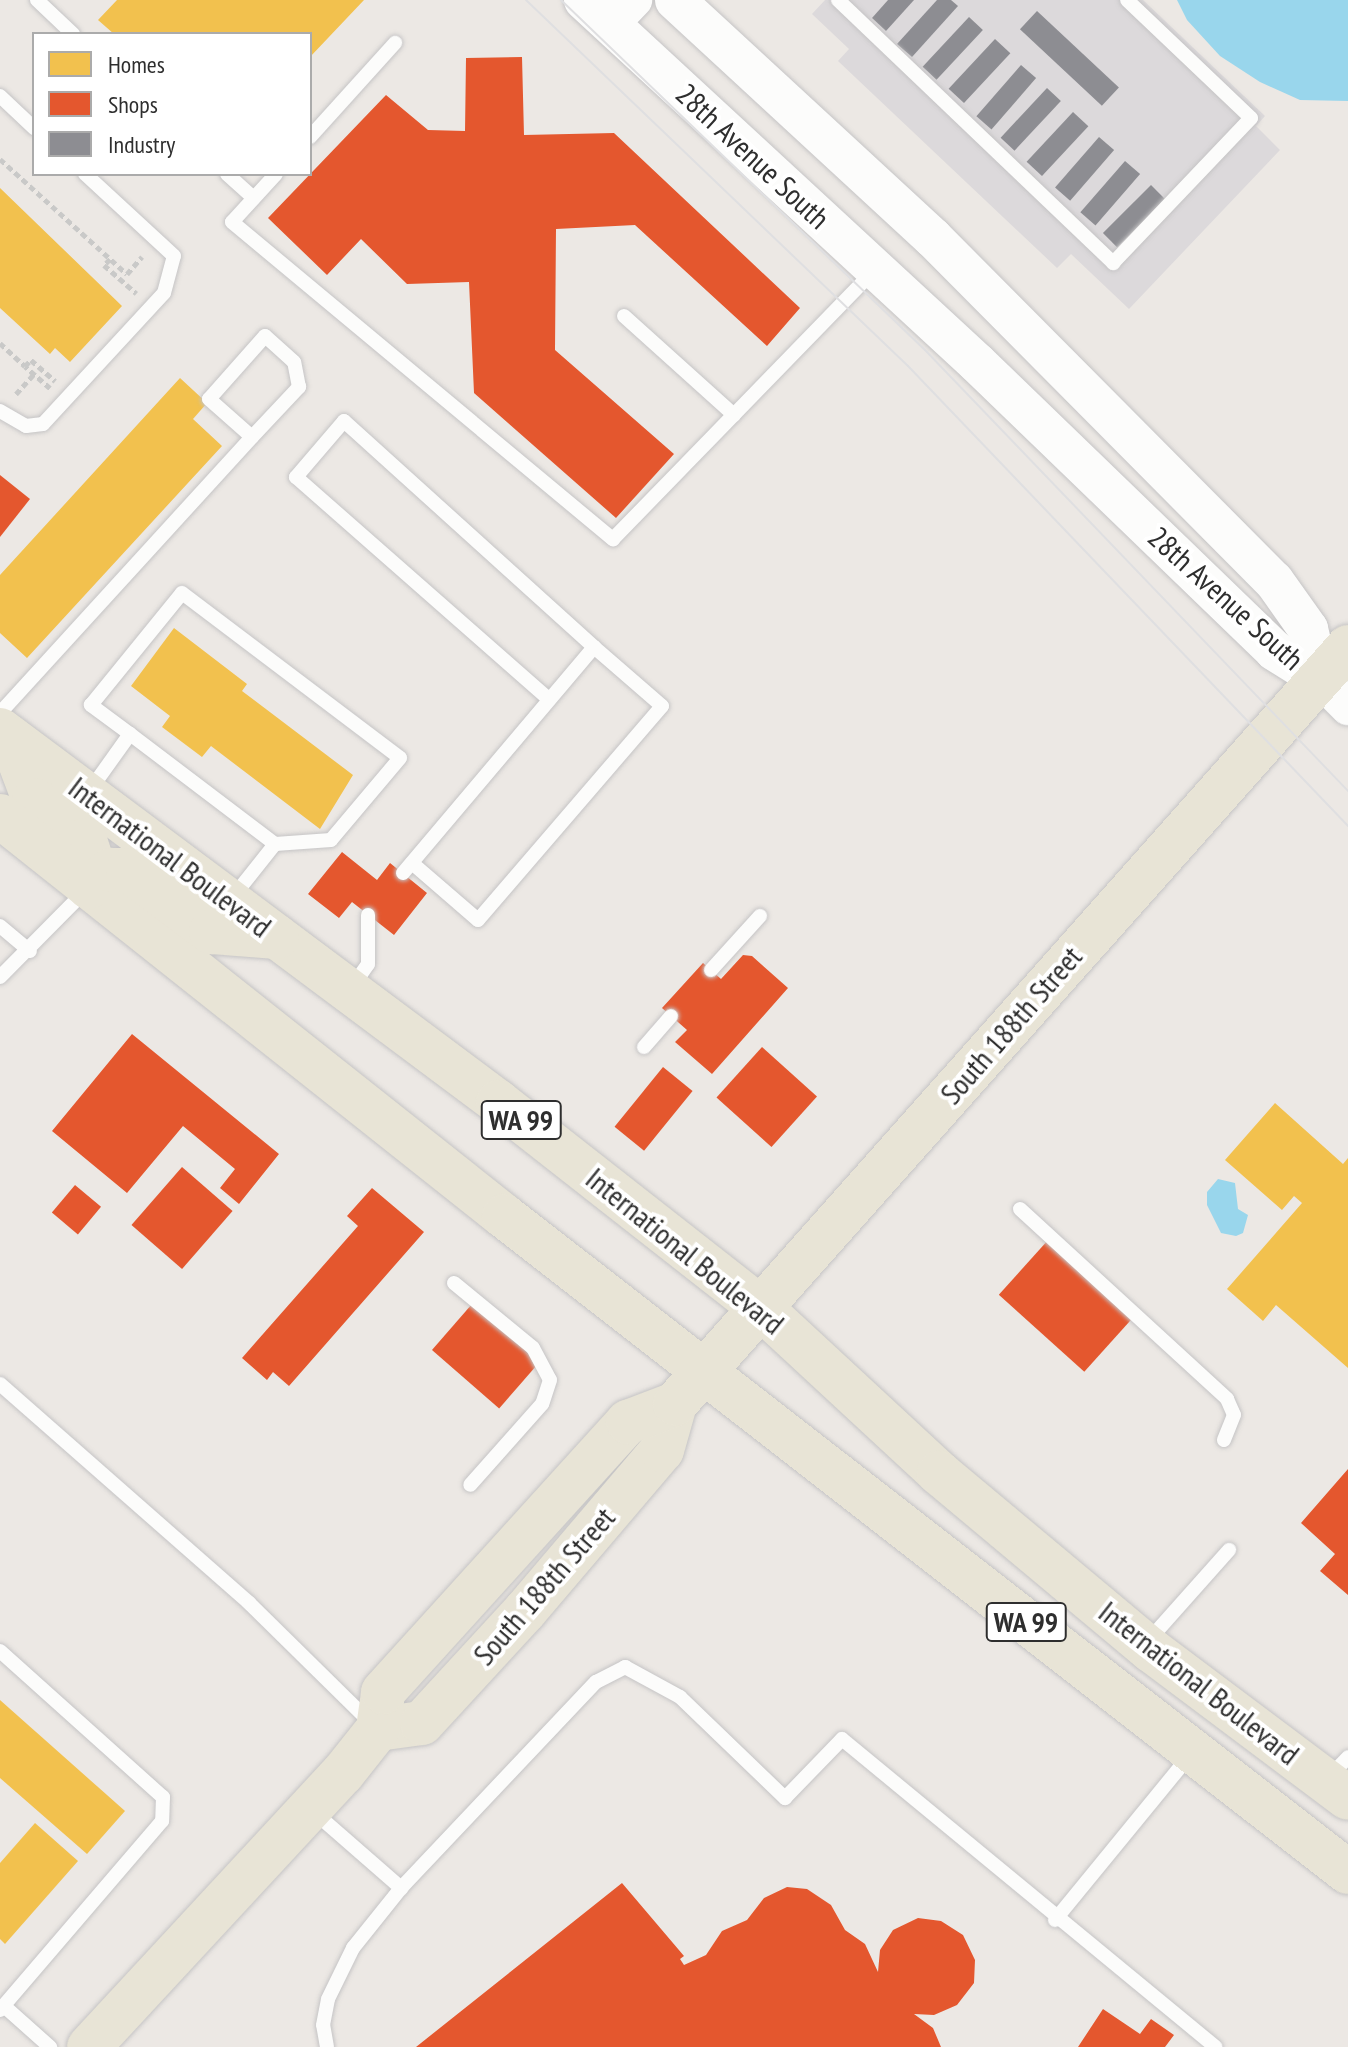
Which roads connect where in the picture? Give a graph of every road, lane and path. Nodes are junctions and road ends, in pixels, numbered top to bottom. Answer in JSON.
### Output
{"nodes":[{"id":1,"x":37,"y":0,"type":"edge"},
{"id":2,"x":675,"y":0,"type":"edge"},
{"id":3,"x":838,"y":0,"type":"edge"},
{"id":4,"x":1127,"y":0,"type":"edge"},
{"id":5,"x":609,"y":8,"type":"edge"},
{"id":6,"x":71,"y":32,"type":"edge"},
{"id":7,"x":395,"y":43,"type":"dead end"},
{"id":8,"x":0,"y":96,"type":"edge"},
{"id":9,"x":32,"y":126,"type":"edge"},
{"id":10,"x":312,"y":135,"type":"edge"},
{"id":11,"x":0,"y":159,"type":"edge"},
{"id":12,"x":87,"y":176,"type":"edge"},
{"id":13,"x":229,"y":176,"type":"edge"},
{"id":14,"x":274,"y":176,"type":"edge"},
{"id":15,"x":254,"y":198,"type":"junction"},
{"id":16,"x":157,"y":241,"type":"junction"},
{"id":17,"x":110,"y":259,"type":"junction"},
{"id":18,"x":876,"y":269,"type":"junction"},
{"id":19,"x":127,"y":274,"type":"junction"},
{"id":20,"x":147,"y":292,"type":"dead end"},
{"id":21,"x":128,"y":307,"type":"dead end"},
{"id":22,"x":624,"y":316,"type":"dead end"},
{"id":23,"x":0,"y":343,"type":"edge"},
{"id":24,"x":25,"y":366,"type":"junction"},
{"id":25,"x":67,"y":372,"type":"dead end"},
{"id":26,"x":56,"y":394,"type":"dead end"},
{"id":27,"x":0,"y":411,"type":"edge"},
{"id":28,"x":734,"y":415,"type":"junction"},
{"id":29,"x":252,"y":437,"type":"junction"},
{"id":30,"x":594,"y":647,"type":"junction"},
{"id":31,"x":1348,"y":647,"type":"edge"},
{"id":32,"x":1334,"y":693,"type":"edge"},
{"id":33,"x":549,"y":699,"type":"junction"},
{"id":34,"x":4,"y":727,"type":"edge"},
{"id":35,"x":130,"y":734,"type":"junction"},
{"id":36,"x":87,"y":795,"type":"junction"},
{"id":37,"x":0,"y":816,"type":"edge"},
{"id":38,"x":275,"y":844,"type":"junction"},
{"id":39,"x":89,"y":887,"type":"junction"},
{"id":40,"x":229,"y":901,"type":"junction"},
{"id":41,"x":368,"y":915,"type":"dead end"},
{"id":42,"x":760,"y":916,"type":"dead end"},
{"id":43,"x":0,"y":926,"type":"edge"},
{"id":44,"x":277,"y":937,"type":"junction"},
{"id":45,"x":30,"y":951,"type":"junction"},
{"id":46,"x":711,"y":970,"type":"dead end"},
{"id":47,"x":0,"y":977,"type":"edge"},
{"id":48,"x":349,"y":991,"type":"junction"},
{"id":49,"x":671,"y":1016,"type":"dead end"},
{"id":50,"x":644,"y":1047,"type":"dead end"},
{"id":51,"x":1020,"y":1209,"type":"dead end"},
{"id":52,"x":454,"y":1283,"type":"dead end"},
{"id":53,"x":761,"y":1308,"type":"junction"},
{"id":54,"x":705,"y":1372,"type":"junction"},
{"id":55,"x":0,"y":1384,"type":"edge"},
{"id":56,"x":1224,"y":1440,"type":"dead end"},
{"id":57,"x":470,"y":1485,"type":"dead end"},
{"id":58,"x":1229,"y":1550,"type":"dead end"},
{"id":59,"x":1145,"y":1644,"type":"junction"},
{"id":60,"x":0,"y":1651,"type":"edge"},
{"id":61,"x":378,"y":1729,"type":"junction"},
{"id":62,"x":1193,"y":1751,"type":"junction"},
{"id":63,"x":1340,"y":1779,"type":"edge"},
{"id":64,"x":310,"y":1809,"type":"junction"},
{"id":65,"x":1348,"y":1872,"type":"edge"},
{"id":66,"x":401,"y":1888,"type":"junction"},
{"id":67,"x":1055,"y":1920,"type":"junction"},
{"id":68,"x":2,"y":2008,"type":"edge"},
{"id":69,"x":50,"y":2047,"type":"edge"},
{"id":70,"x":89,"y":2047,"type":"edge"},
{"id":71,"x":327,"y":2047,"type":"edge"},
{"id":72,"x":1215,"y":2047,"type":"edge"}],
"edges":[{"from":1,"to":6,"type":"lane"},
{"from":2,"to":32,"type":"main road","name":"28th Avenue South"},
{"from":3,"to":4,"type":"lane"},
{"from":5,"to":18,"type":"main road","name":"28th Avenue South"},
{"from":7,"to":10,"type":"lane"},
{"from":8,"to":9,"type":"lane"},
{"from":11,"to":17,"type":"path"},
{"from":12,"to":16,"type":"lane"},
{"from":13,"to":15,"type":"lane"},
{"from":14,"to":15,"type":"lane"},
{"from":15,"to":28,"type":"lane"},
{"from":16,"to":19,"type":"path"},
{"from":16,"to":27,"type":"lane"},
{"from":17,"to":19,"type":"path"},
{"from":17,"to":21,"type":"path"},
{"from":18,"to":28,"type":"lane"},
{"from":18,"to":32,"type":"main road","name":"28th Avenue South"},
{"from":19,"to":20,"type":"path"},
{"from":22,"to":28,"type":"lane"},
{"from":23,"to":24,"type":"path"},
{"from":24,"to":25,"type":"path"},
{"from":24,"to":26,"type":"path"},
{"from":29,"to":29,"type":"lane"},
{"from":29,"to":34,"type":"lane"},
{"from":30,"to":33,"type":"lane"},
{"from":30,"to":33,"type":"lane"},
{"from":30,"to":33,"type":"lane"},
{"from":31,"to":32,"type":"main road","name":"South 188th Street"},
{"from":32,"to":53,"type":"main road","name":"South 188th Street"},
{"from":34,"to":36,"type":"main road","name":"International Boulevard","number":"WA 99"},
{"from":34,"to":39,"type":"main road"},
{"from":35,"to":36,"type":"lane"},
{"from":35,"to":38,"type":"lane"},
{"from":35,"to":38,"type":"lane"},
{"from":36,"to":40,"type":"main road","name":"International Boulevard","number":"WA 99"},
{"from":37,"to":39,"type":"main road","name":"International Boulevard","number":"WA 99"},
{"from":38,"to":40,"type":"lane"},
{"from":39,"to":44,"type":"main road"},
{"from":39,"to":45,"type":"lane"},
{"from":39,"to":54,"type":"main road","name":"International Boulevard","number":"WA 99"},
{"from":40,"to":44,"type":"main road","name":"International Boulevard","number":"WA 99"},
{"from":41,"to":48,"type":"lane"},
{"from":42,"to":46,"type":"lane"},
{"from":43,"to":45,"type":"lane"},
{"from":44,"to":48,"type":"main road","name":"International Boulevard","number":"WA 99"},
{"from":45,"to":47,"type":"lane"},
{"from":48,"to":53,"type":"main road","name":"International Boulevard","number":"WA 99"},
{"from":49,"to":50,"type":"lane"},
{"from":51,"to":56,"type":"lane"},
{"from":52,"to":57,"type":"lane"},
{"from":53,"to":54,"type":"main road","name":"South 188th Street"},
{"from":53,"to":59,"type":"main road","name":"International Boulevard","number":"WA 99"},
{"from":54,"to":61,"type":"main road","name":"South 188th Street"},
{"from":54,"to":62,"type":"main road","name":"International Boulevard","number":"WA 99"},
{"from":55,"to":61,"type":"lane"},
{"from":58,"to":59,"type":"lane"},
{"from":59,"to":63,"type":"main road","name":"International Boulevard","number":"WA 99"},
{"from":60,"to":68,"type":"lane"},
{"from":61,"to":64,"type":"main road"},
{"from":62,"to":65,"type":"main road","name":"International Boulevard","number":"WA 99"},
{"from":62,"to":67,"type":"lane"},
{"from":64,"to":66,"type":"lane"},
{"from":64,"to":70,"type":"main road"},
{"from":66,"to":67,"type":"lane"},
{"from":66,"to":71,"type":"lane"},
{"from":67,"to":72,"type":"lane"},
{"from":68,"to":69,"type":"lane"}]}
